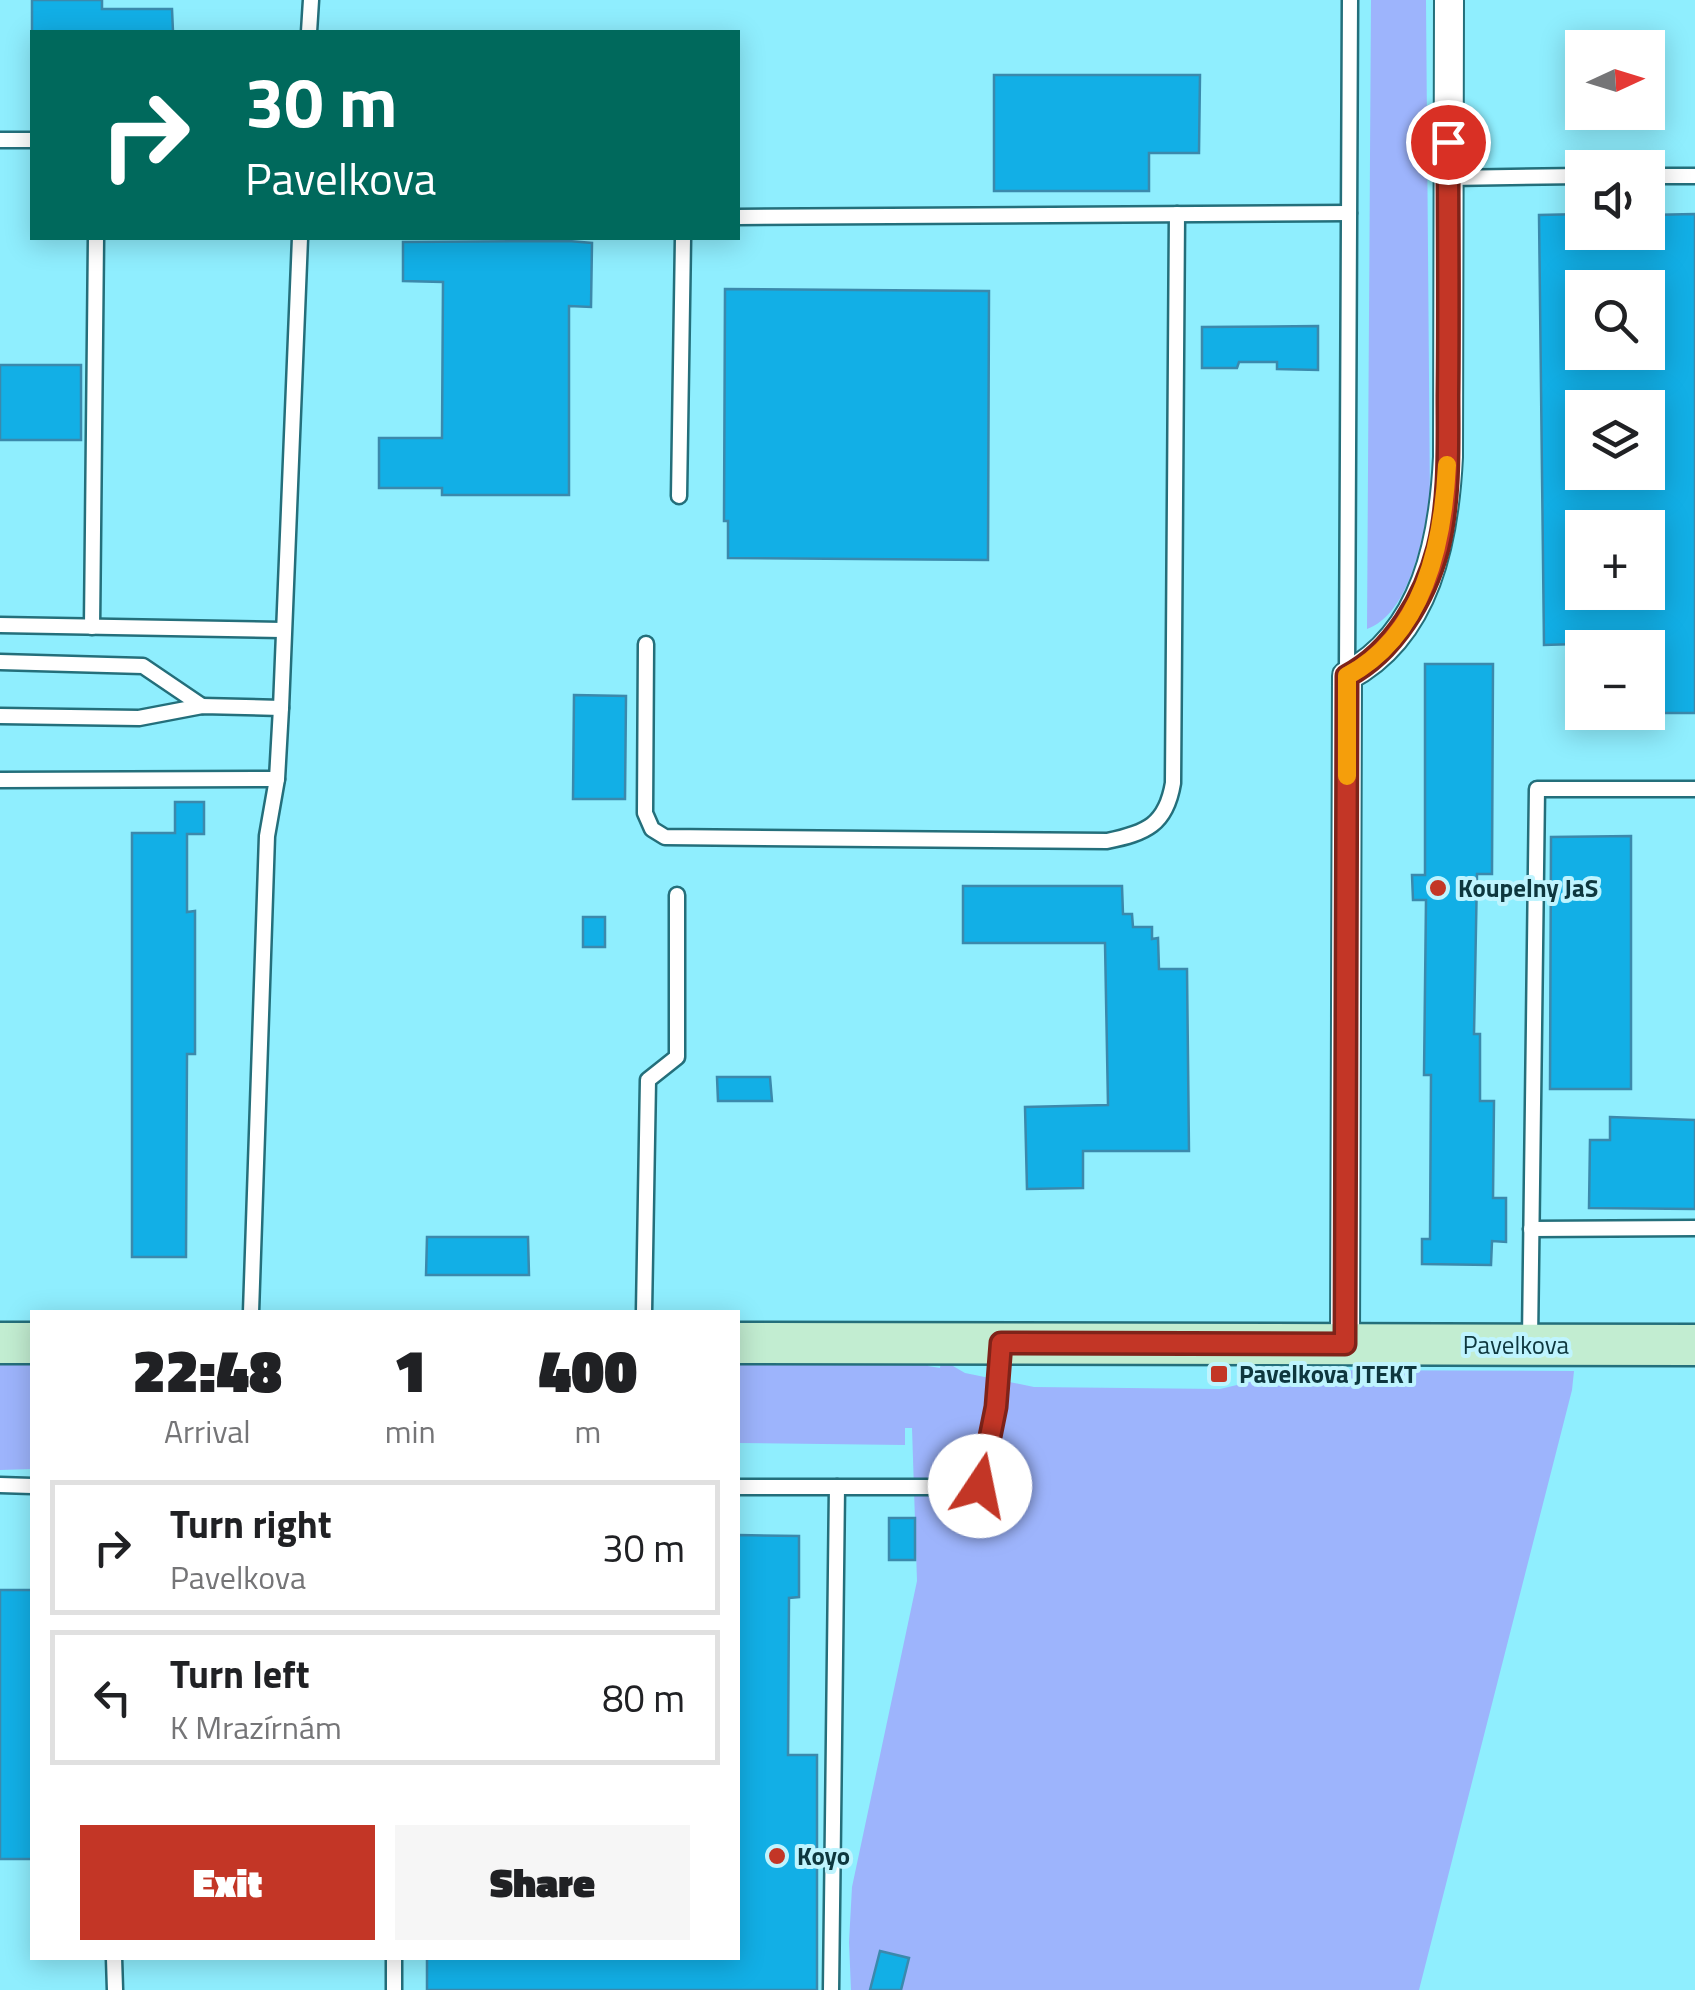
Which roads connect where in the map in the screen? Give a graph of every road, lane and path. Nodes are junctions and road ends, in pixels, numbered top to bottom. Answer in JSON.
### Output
{"nodes":[{"id":1,"x":311,"y":0,"type":"edge"},
{"id":2,"x":1350,"y":0,"type":"edge"},
{"id":3,"x":1449,"y":0,"type":"edge"},
{"id":4,"x":310,"y":30,"type":"edge"},
{"id":5,"x":0,"y":140,"type":"edge"},
{"id":6,"x":30,"y":140,"type":"edge"},
{"id":7,"x":1565,"y":176,"type":"edge"},
{"id":8,"x":1665,"y":176,"type":"edge"},
{"id":9,"x":1695,"y":176,"type":"edge"},
{"id":10,"x":1448,"y":178,"type":"junction"},
{"id":11,"x":1177,"y":214,"type":"junction"},
{"id":12,"x":1349,"y":214,"type":"junction"},
{"id":13,"x":740,"y":217,"type":"edge"},
{"id":14,"x":96,"y":240,"type":"edge"},
{"id":15,"x":300,"y":240,"type":"edge"},
{"id":16,"x":683,"y":240,"type":"edge"},
{"id":17,"x":680,"y":496,"type":"dead end"},
{"id":18,"x":0,"y":625,"type":"edge"},
{"id":19,"x":92,"y":627,"type":"junction"},
{"id":20,"x":282,"y":630,"type":"junction"},
{"id":21,"x":646,"y":644,"type":"dead end"},
{"id":22,"x":0,"y":662,"type":"edge"},
{"id":23,"x":1347,"y":676,"type":"junction"},
{"id":24,"x":202,"y":706,"type":"junction"},
{"id":25,"x":281,"y":708,"type":"junction"},
{"id":26,"x":0,"y":716,"type":"edge"},
{"id":27,"x":277,"y":779,"type":"junction"},
{"id":28,"x":0,"y":780,"type":"edge"},
{"id":29,"x":1695,"y":789,"type":"edge"},
{"id":30,"x":677,"y":895,"type":"dead end"},
{"id":31,"x":1695,"y":1228,"type":"edge"},
{"id":32,"x":1531,"y":1229,"type":"junction"},
{"id":33,"x":251,"y":1310,"type":"edge"},
{"id":34,"x":644,"y":1310,"type":"edge"},
{"id":35,"x":0,"y":1343,"type":"edge"},
{"id":36,"x":30,"y":1343,"type":"edge"},
{"id":37,"x":740,"y":1343,"type":"edge"},
{"id":38,"x":1001,"y":1343,"type":"junction"},
{"id":39,"x":1345,"y":1344,"type":"junction"},
{"id":40,"x":1530,"y":1345,"type":"junction"},
{"id":41,"x":1695,"y":1345,"type":"edge"},
{"id":42,"x":0,"y":1486,"type":"edge"},
{"id":43,"x":30,"y":1486,"type":"edge"},
{"id":44,"x":740,"y":1487,"type":"edge"},
{"id":45,"x":837,"y":1487,"type":"junction"},
{"id":46,"x":114,"y":1960,"type":"edge"},
{"id":47,"x":394,"y":1960,"type":"edge"},
{"id":48,"x":114,"y":1990,"type":"edge"},
{"id":49,"x":394,"y":1990,"type":"edge"},
{"id":50,"x":831,"y":1990,"type":"edge"}],
"edges":[{"from":1,"to":4,"type":"lane"},
{"from":2,"to":12,"type":"lane"},
{"from":3,"to":10,"type":"street"},
{"from":5,"to":6,"type":"lane"},
{"from":7,"to":10,"type":"lane"},
{"from":8,"to":9,"type":"lane"},
{"from":10,"to":23,"type":"street"},
{"from":11,"to":12,"type":"lane"},
{"from":11,"to":13,"type":"lane"},
{"from":11,"to":21,"type":"lane"},
{"from":12,"to":23,"type":"lane"},
{"from":14,"to":19,"type":"lane"},
{"from":15,"to":20,"type":"lane"},
{"from":16,"to":17,"type":"lane"},
{"from":18,"to":19,"type":"lane"},
{"from":19,"to":20,"type":"lane"},
{"from":20,"to":25,"type":"lane"},
{"from":22,"to":24,"type":"lane"},
{"from":23,"to":39,"type":"street"},
{"from":24,"to":25,"type":"lane"},
{"from":24,"to":26,"type":"lane"},
{"from":25,"to":27,"type":"lane"},
{"from":27,"to":28,"type":"lane"},
{"from":27,"to":33,"type":"lane"},
{"from":29,"to":32,"type":"lane"},
{"from":30,"to":34,"type":"lane"},
{"from":31,"to":32,"type":"lane"},
{"from":32,"to":40,"type":"lane"},
{"from":35,"to":36,"type":"street"},
{"from":37,"to":38,"type":"street","name":"Pavelkova"},
{"from":38,"to":39,"type":"street","name":"Pavelkova"},
{"from":38,"to":45,"type":"lane"},
{"from":39,"to":40,"type":"street","name":"Pavelkova"},
{"from":40,"to":41,"type":"street","name":"Pavelkova"},
{"from":42,"to":43,"type":"lane"},
{"from":44,"to":45,"type":"lane"},
{"from":45,"to":50,"type":"lane"},
{"from":46,"to":48,"type":"lane"},
{"from":47,"to":49,"type":"lane"}]}
